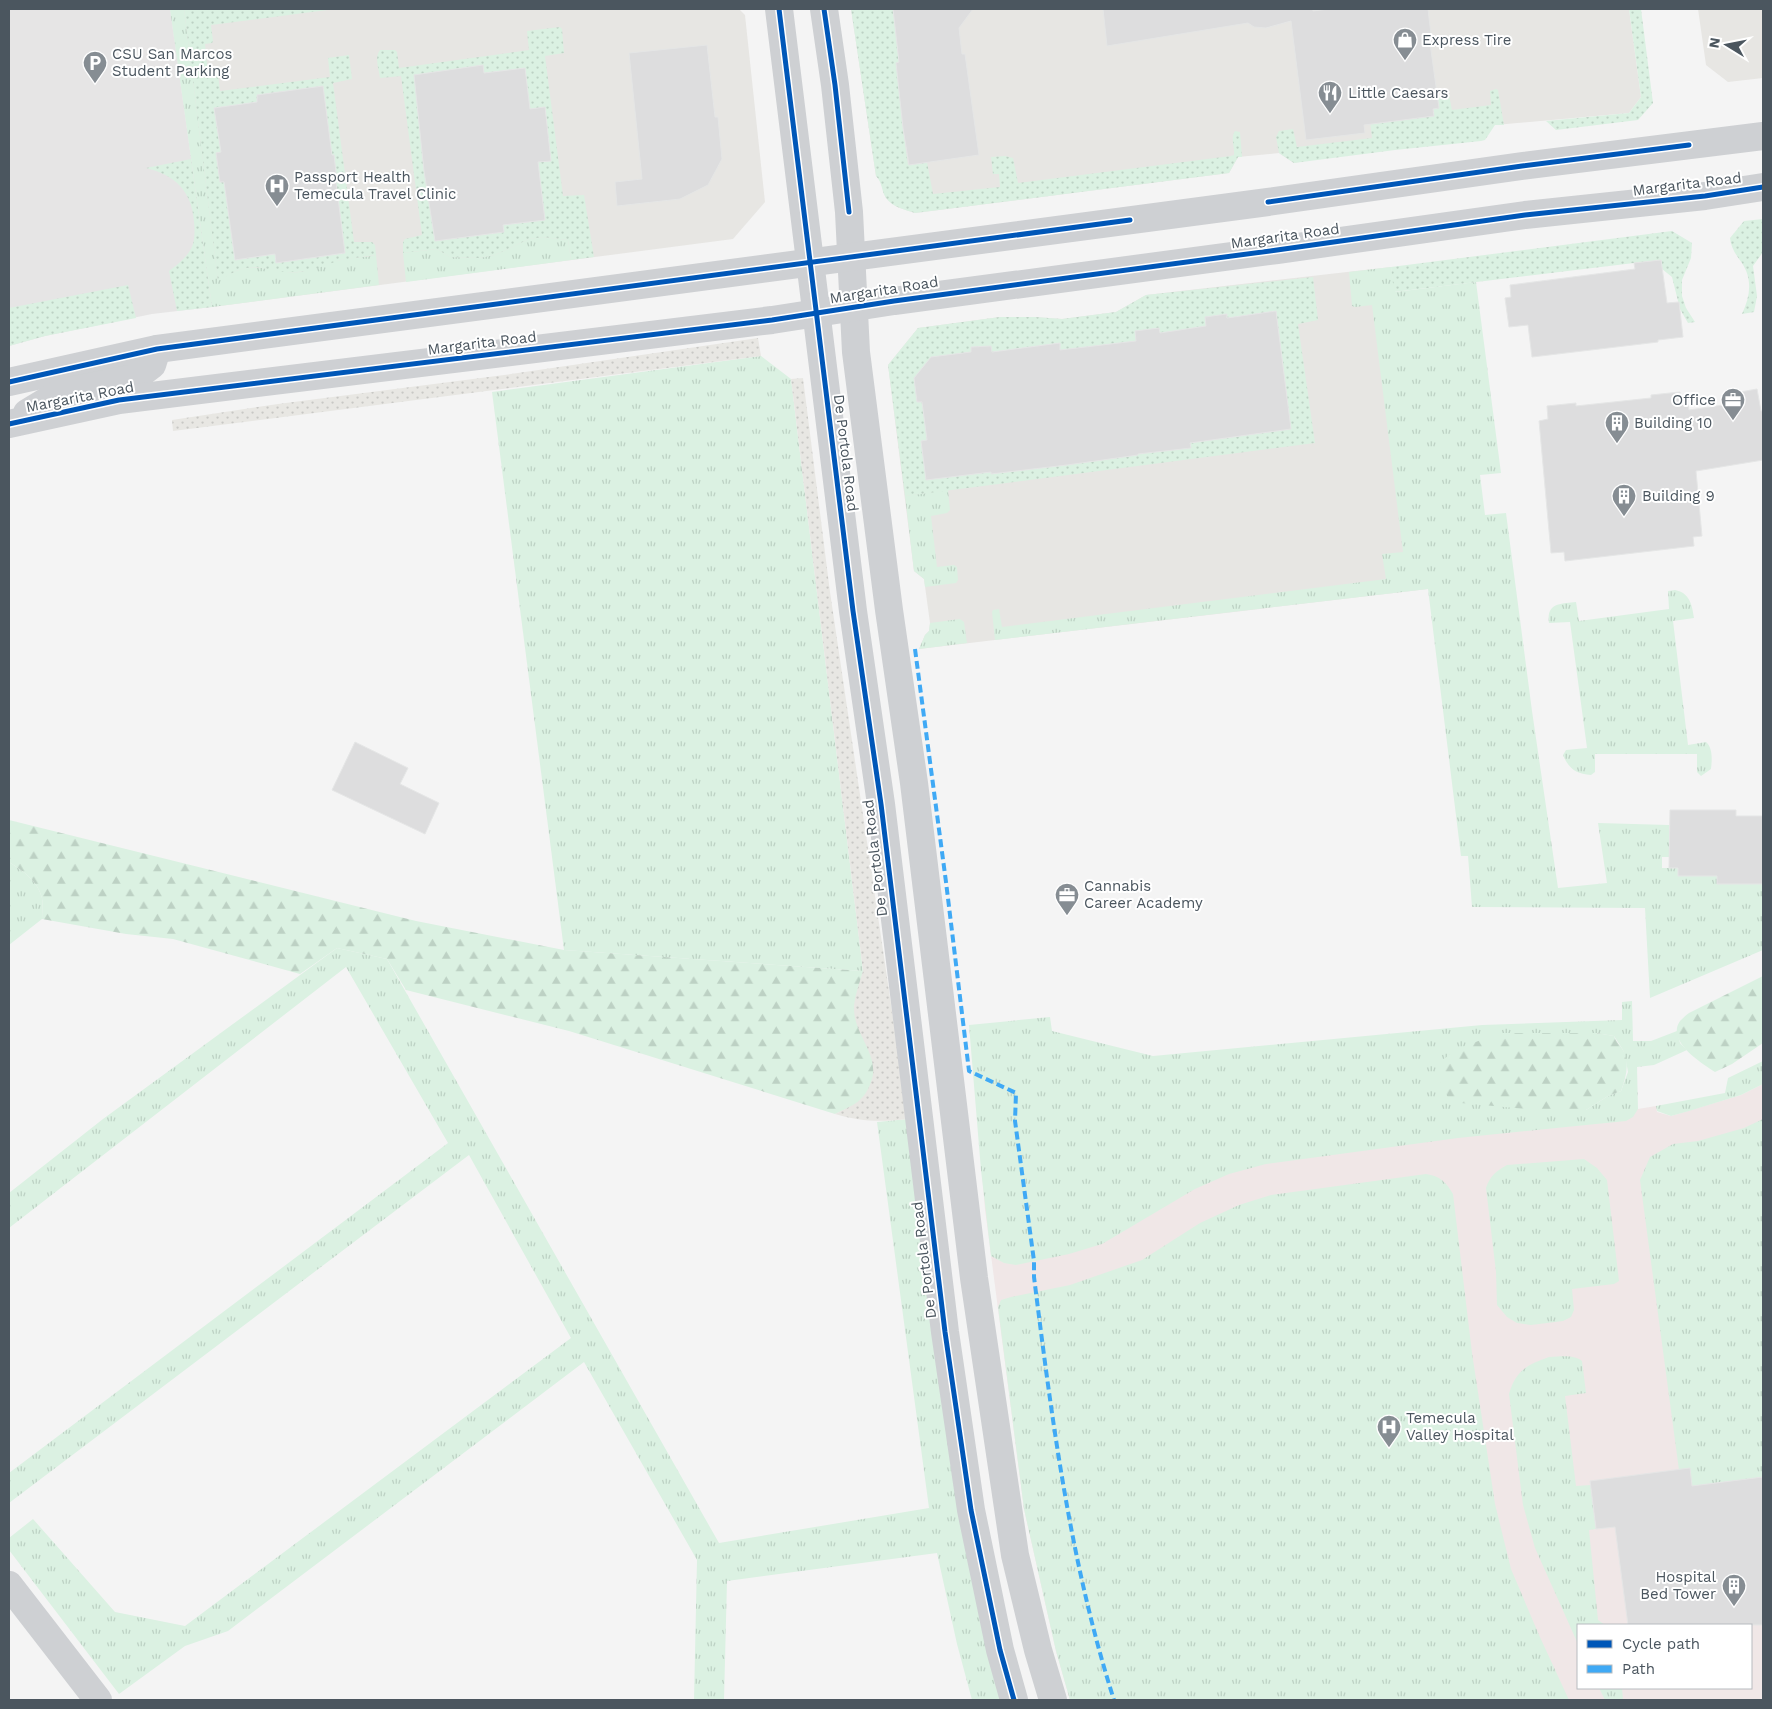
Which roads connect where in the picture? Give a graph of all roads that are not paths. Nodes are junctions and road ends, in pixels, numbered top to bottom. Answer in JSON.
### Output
{"nodes":[{"id":1,"x":779,"y":9,"type":"edge"},
{"id":2,"x":824,"y":9,"type":"edge"},
{"id":3,"x":1763,"y":136,"type":"edge"},
{"id":4,"x":1763,"y":187,"type":"edge"},
{"id":5,"x":851,"y":256,"type":"junction"},
{"id":6,"x":810,"y":262,"type":"junction"},
{"id":7,"x":853,"y":307,"type":"junction"},
{"id":8,"x":816,"y":313,"type":"junction"},
{"id":9,"x":157,"y":349,"type":"junction"},
{"id":10,"x":9,"y":382,"type":"edge"},
{"id":11,"x":10,"y":424,"type":"edge"},
{"id":12,"x":902,"y":981,"type":"junction"},
{"id":13,"x":974,"y":1278,"type":"junction"},
{"id":14,"x":9,"y":1585,"type":"edge"},
{"id":15,"x":98,"y":1700,"type":"edge"},
{"id":16,"x":1014,"y":1700,"type":"edge"},
{"id":17,"x":1053,"y":1700,"type":"edge"}],
"edges":[{"from":1,"to":6,"type":"main road","name":"De Portola Road"},
{"from":2,"to":5,"type":"main road","name":"De Portola Road"},
{"from":3,"to":5,"type":"main road","name":"Margarita Road"},
{"from":4,"to":7,"type":"main road","name":"Margarita Road"},
{"from":5,"to":6,"type":"main road","name":"Margarita Road"},
{"from":5,"to":7,"type":"main road","name":"De Portola Road"},
{"from":6,"to":8,"type":"main road","name":"De Portola Road"},
{"from":6,"to":9,"type":"main road","name":"Margarita Road"},
{"from":7,"to":8,"type":"main road","name":"Margarita Road"},
{"from":7,"to":13,"type":"main road","name":"De Portola Road"},
{"from":8,"to":11,"type":"main road","name":"Margarita Road"},
{"from":8,"to":12,"type":"main road","name":"De Portola Road"},
{"from":9,"to":10,"type":"main road","name":"Margarita Road"},
{"from":9,"to":11,"type":"main road"},
{"from":12,"to":13,"type":"main road"},
{"from":12,"to":16,"type":"main road","name":"De Portola Road"},
{"from":13,"to":17,"type":"main road","name":"De Portola Road"},
{"from":14,"to":15,"type":"main road"}]}
